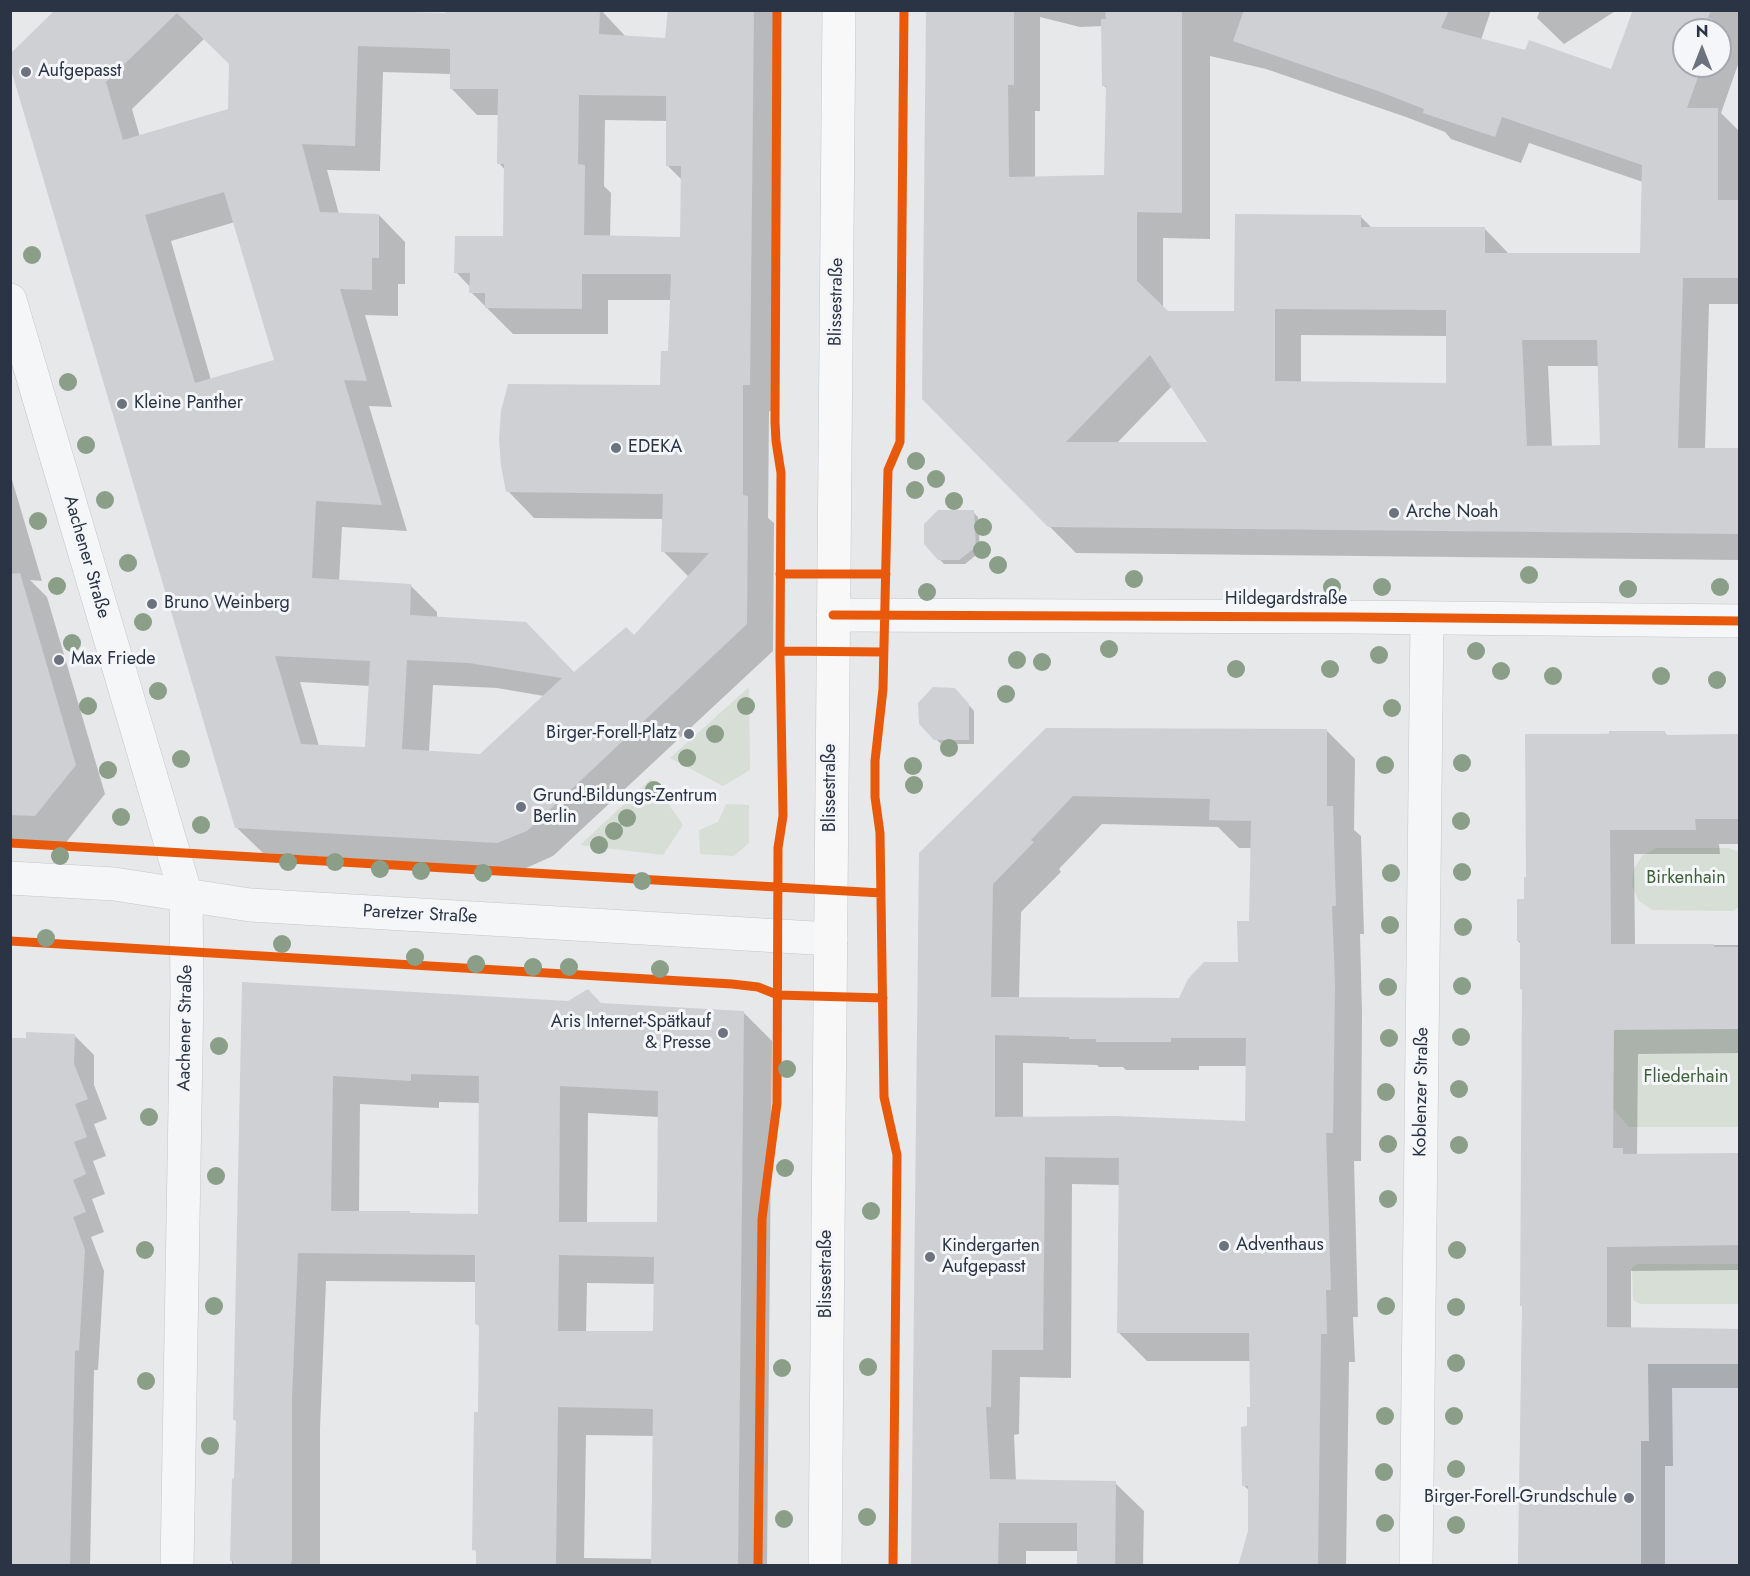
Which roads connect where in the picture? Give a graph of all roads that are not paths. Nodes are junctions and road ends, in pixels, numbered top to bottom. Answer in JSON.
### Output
{"nodes":[{"id":1,"x":839,"y":10,"type":"edge"},
{"id":2,"x":10,"y":300,"type":"edge"},
{"id":3,"x":833,"y":615,"type":"junction"},
{"id":4,"x":1427,"y":618,"type":"junction"},
{"id":5,"x":1740,"y":621,"type":"edge"},
{"id":6,"x":10,"y":878,"type":"edge"},
{"id":7,"x":186,"y":895,"type":"junction"},
{"id":8,"x":831,"y":939,"type":"junction"},
{"id":9,"x":177,"y":1566,"type":"edge"},
{"id":10,"x":825,"y":1566,"type":"edge"},
{"id":11,"x":1416,"y":1566,"type":"edge"}],
"edges":[{"from":1,"to":3,"type":"main road","name":"Blissestraße"},
{"from":2,"to":7,"type":"street","name":"Aachener Straße"},
{"from":3,"to":4,"type":"street","name":"Hildegardstraße"},
{"from":3,"to":8,"type":"main road","name":"Blissestraße"},
{"from":4,"to":5,"type":"street","name":"Hildegardstraße"},
{"from":4,"to":11,"type":"street","name":"Koblenzer Straße"},
{"from":6,"to":7,"type":"street","name":"Paretzer Straße"},
{"from":7,"to":8,"type":"street","name":"Paretzer Straße"},
{"from":7,"to":9,"type":"street","name":"Aachener Straße"},
{"from":8,"to":10,"type":"main road","name":"Blissestraße"}]}
